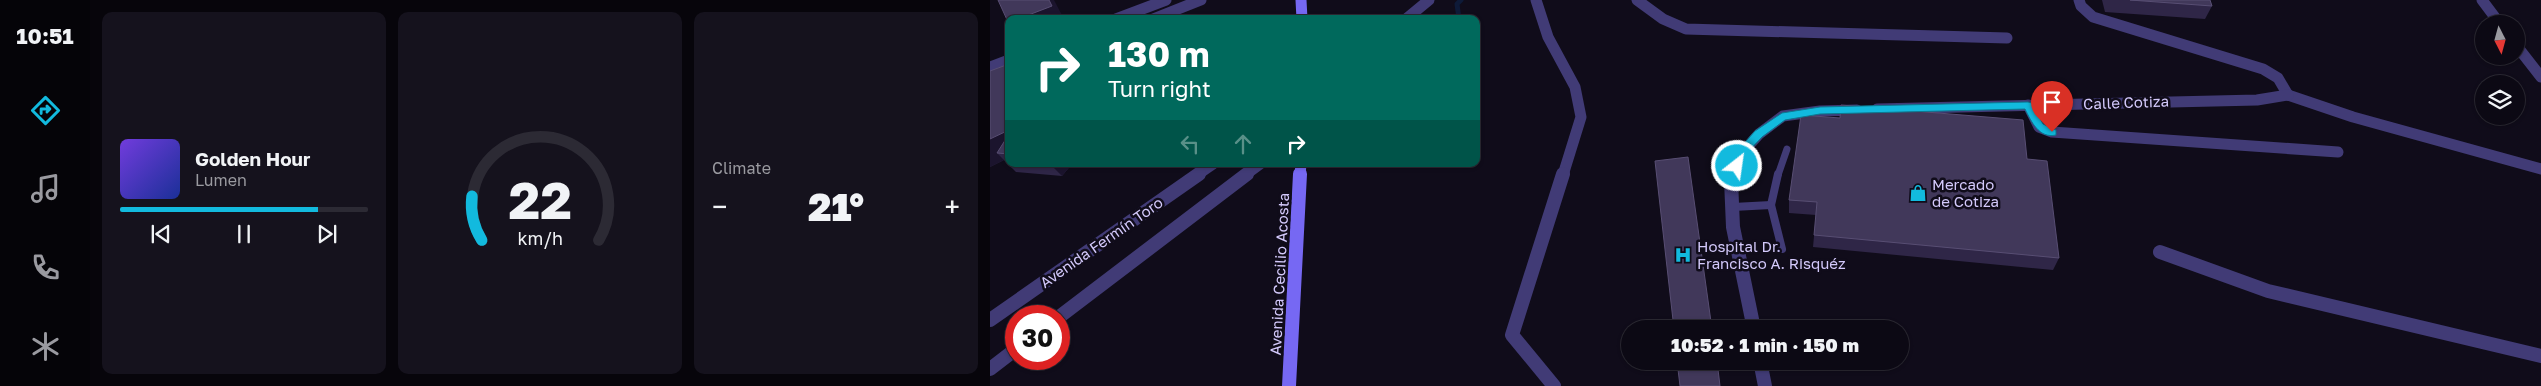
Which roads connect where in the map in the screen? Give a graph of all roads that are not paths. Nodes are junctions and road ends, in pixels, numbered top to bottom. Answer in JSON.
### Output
{"nodes":[{"id":1,"x":1166,"y":0,"type":"edge"},
{"id":2,"x":1201,"y":0,"type":"edge"},
{"id":3,"x":1301,"y":0,"type":"edge"},
{"id":4,"x":1429,"y":0,"type":"edge"},
{"id":5,"x":1536,"y":0,"type":"edge"},
{"id":6,"x":1637,"y":0,"type":"edge"},
{"id":7,"x":2079,"y":0,"type":"edge"},
{"id":8,"x":2482,"y":0,"type":"edge"},
{"id":9,"x":1127,"y":15,"type":"edge"},
{"id":10,"x":1164,"y":15,"type":"edge"},
{"id":11,"x":1302,"y":15,"type":"edge"},
{"id":12,"x":1411,"y":15,"type":"edge"},
{"id":13,"x":2493,"y":15,"type":"edge"},
{"id":14,"x":2007,"y":38,"type":"dead end"},
{"id":15,"x":2525,"y":57,"type":"edge"},
{"id":16,"x":1005,"y":61,"type":"edge"},
{"id":17,"x":990,"y":67,"type":"edge"},
{"id":18,"x":2541,"y":77,"type":"edge"},
{"id":19,"x":2288,"y":95,"type":"junction"},
{"id":20,"x":2028,"y":105,"type":"junction"},
{"id":21,"x":1787,"y":149,"type":"dead end"},
{"id":22,"x":2338,"y":152,"type":"dead end"},
{"id":23,"x":1209,"y":167,"type":"edge"},
{"id":24,"x":1256,"y":167,"type":"edge"},
{"id":25,"x":1301,"y":167,"type":"edge"},
{"id":26,"x":2541,"y":169,"type":"edge"},
{"id":27,"x":1771,"y":205,"type":"junction"},
{"id":28,"x":1733,"y":207,"type":"junction"},
{"id":29,"x":1782,"y":249,"type":"dead end"},
{"id":30,"x":2160,"y":252,"type":"dead end"},
{"id":31,"x":1070,"y":309,"type":"edge"},
{"id":32,"x":990,"y":320,"type":"edge"},
{"id":33,"x":1752,"y":320,"type":"edge"},
{"id":34,"x":2541,"y":356,"type":"edge"},
{"id":35,"x":1005,"y":357,"type":"edge"},
{"id":36,"x":990,"y":369,"type":"edge"},
{"id":37,"x":1762,"y":370,"type":"edge"},
{"id":38,"x":1289,"y":386,"type":"edge"},
{"id":39,"x":1554,"y":386,"type":"edge"},
{"id":40,"x":1765,"y":386,"type":"edge"}],
"edges":[{"from":1,"to":9,"type":"street"},
{"from":2,"to":10,"type":"street"},
{"from":3,"to":11,"type":"main road"},
{"from":4,"to":12,"type":"street"},
{"from":5,"to":39,"type":"street"},
{"from":6,"to":14,"type":"street"},
{"from":7,"to":19,"type":"street"},
{"from":8,"to":13,"type":"street"},
{"from":15,"to":18,"type":"street"},
{"from":16,"to":17,"type":"street"},
{"from":19,"to":20,"type":"street","name":"Calle Cotiza"},
{"from":19,"to":26,"type":"street"},
{"from":20,"to":22,"type":"street"},
{"from":20,"to":28,"type":"street","name":"Calle Cotiza"},
{"from":21,"to":27,"type":"lane"},
{"from":23,"to":32,"type":"street","name":"Avenida Fermín Toro"},
{"from":24,"to":31,"type":"street","name":"Avenida Fermín Toro"},
{"from":25,"to":38,"type":"main road","name":"Avenida Cecilio Acosta"},
{"from":27,"to":28,"type":"lane"},
{"from":27,"to":29,"type":"lane"},
{"from":28,"to":33,"type":"street","name":"Calle Cotiza"},
{"from":30,"to":34,"type":"street"},
{"from":35,"to":36,"type":"street"},
{"from":37,"to":40,"type":"street"}]}
